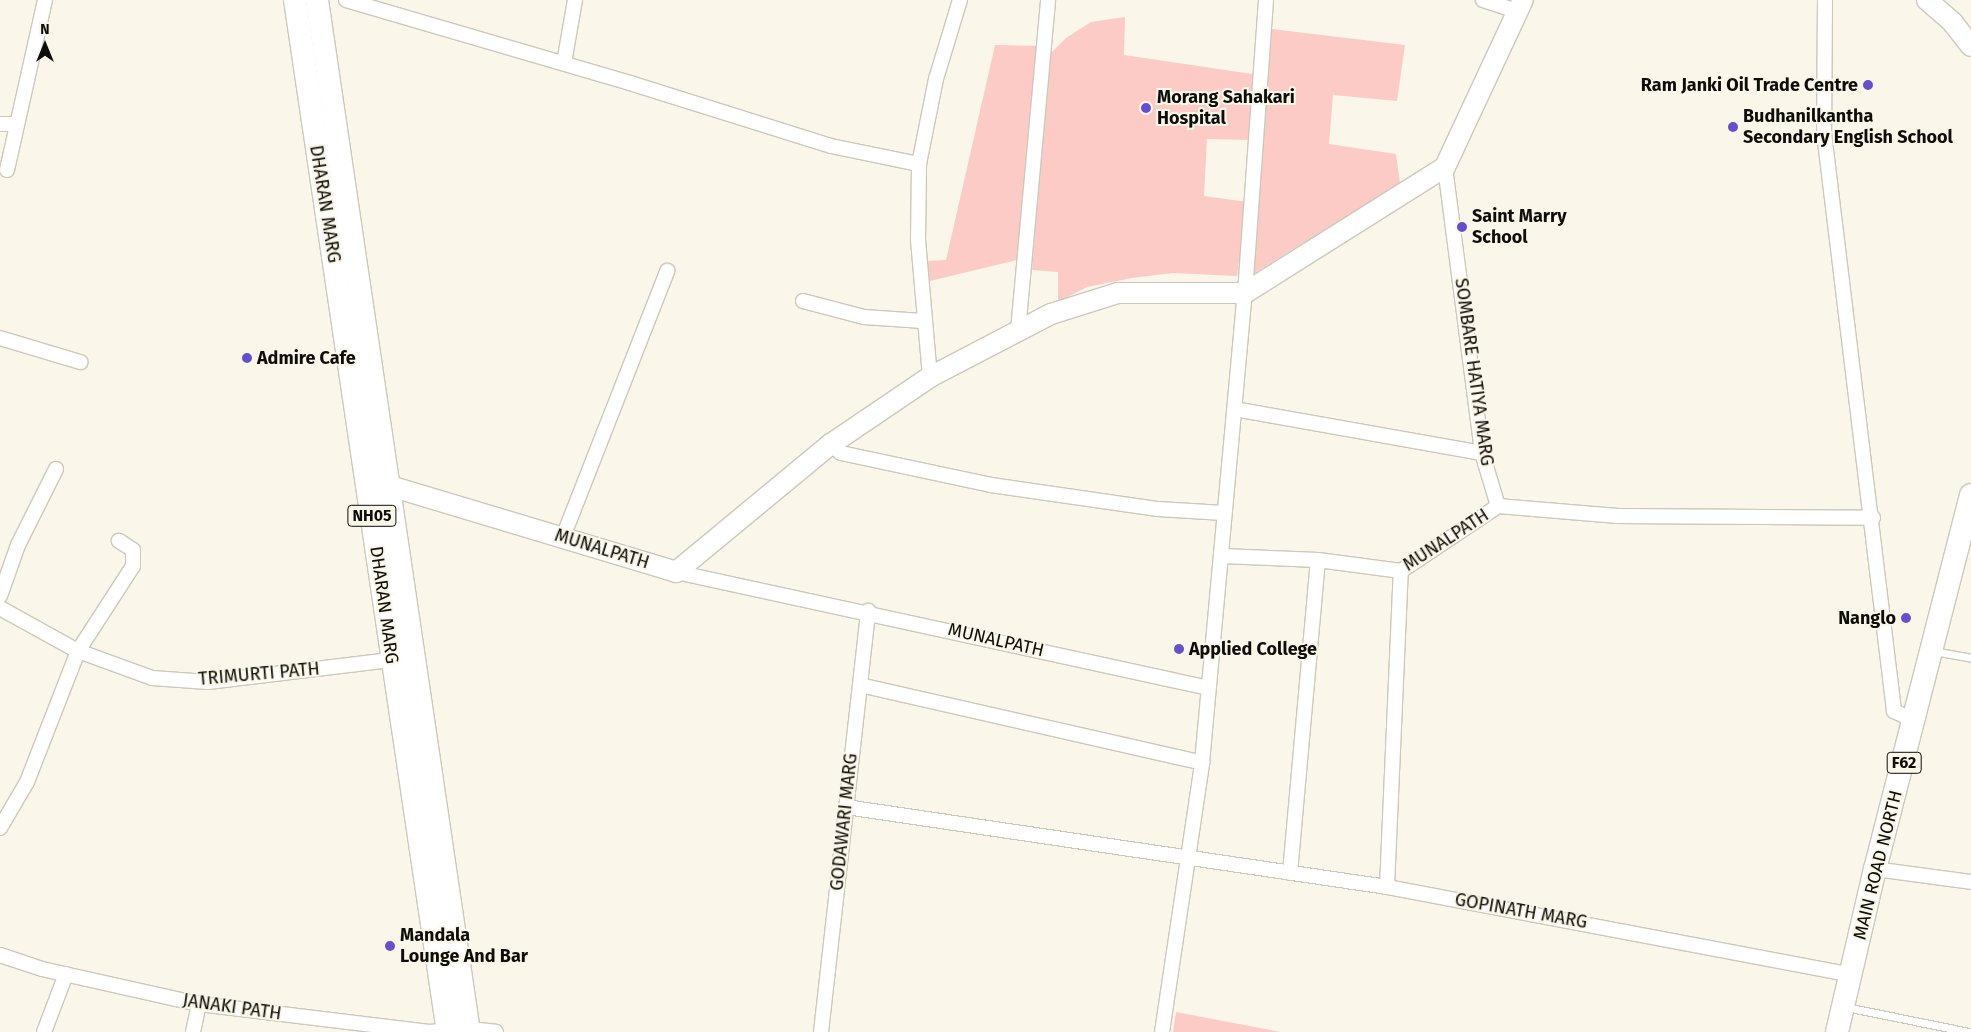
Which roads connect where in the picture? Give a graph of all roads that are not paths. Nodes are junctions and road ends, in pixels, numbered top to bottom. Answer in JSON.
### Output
{"nodes":[{"id":1,"x":45,"y":0,"type":"edge"},
{"id":2,"x":295,"y":0,"type":"edge"},
{"id":3,"x":317,"y":0,"type":"edge"},
{"id":4,"x":346,"y":0,"type":"edge"},
{"id":5,"x":575,"y":0,"type":"edge"},
{"id":6,"x":960,"y":0,"type":"edge"},
{"id":7,"x":1048,"y":0,"type":"edge"},
{"id":8,"x":1266,"y":0,"type":"edge"},
{"id":9,"x":1483,"y":0,"type":"edge"},
{"id":10,"x":1826,"y":0,"type":"edge"},
{"id":11,"x":1926,"y":0,"type":"edge"},
{"id":12,"x":1520,"y":6,"type":"edge"},
{"id":13,"x":1971,"y":46,"type":"edge"},
{"id":14,"x":564,"y":63,"type":"junction"},
{"id":15,"x":0,"y":124,"type":"edge"},
{"id":16,"x":17,"y":124,"type":"junction"},
{"id":17,"x":918,"y":164,"type":"junction"},
{"id":18,"x":1445,"y":167,"type":"junction"},
{"id":19,"x":7,"y":170,"type":"dead end"},
{"id":20,"x":667,"y":271,"type":"dead end"},
{"id":21,"x":1245,"y":293,"type":"junction"},
{"id":22,"x":803,"y":301,"type":"dead end"},
{"id":23,"x":923,"y":321,"type":"junction"},
{"id":24,"x":1018,"y":331,"type":"junction"},
{"id":25,"x":0,"y":338,"type":"edge"},
{"id":26,"x":80,"y":362,"type":"dead end"},
{"id":27,"x":930,"y":377,"type":"junction"},
{"id":28,"x":1235,"y":409,"type":"junction"},
{"id":29,"x":831,"y":444,"type":"junction"},
{"id":30,"x":1482,"y":453,"type":"junction"},
{"id":31,"x":56,"y":469,"type":"dead end"},
{"id":32,"x":379,"y":487,"type":"junction"},
{"id":33,"x":1971,"y":494,"type":"edge"},
{"id":34,"x":1498,"y":506,"type":"junction"},
{"id":35,"x":1224,"y":513,"type":"junction"},
{"id":36,"x":1872,"y":518,"type":"junction"},
{"id":37,"x":562,"y":537,"type":"junction"},
{"id":38,"x":119,"y":541,"type":"dead end"},
{"id":39,"x":1222,"y":556,"type":"junction"},
{"id":40,"x":1318,"y":560,"type":"junction"},
{"id":41,"x":1401,"y":571,"type":"junction"},
{"id":42,"x":676,"y":572,"type":"junction"},
{"id":43,"x":0,"y":596,"type":"edge"},
{"id":44,"x":0,"y":608,"type":"edge"},
{"id":45,"x":868,"y":611,"type":"junction"},
{"id":46,"x":78,"y":651,"type":"junction"},
{"id":47,"x":1933,"y":651,"type":"junction"},
{"id":48,"x":1971,"y":658,"type":"edge"},
{"id":49,"x":402,"y":659,"type":"junction"},
{"id":50,"x":860,"y":685,"type":"junction"},
{"id":51,"x":1209,"y":688,"type":"junction"},
{"id":52,"x":1915,"y":721,"type":"junction"},
{"id":53,"x":1202,"y":763,"type":"junction"},
{"id":54,"x":846,"y":807,"type":"junction"},
{"id":55,"x":0,"y":828,"type":"edge"},
{"id":56,"x":1189,"y":857,"type":"junction"},
{"id":57,"x":1875,"y":869,"type":"junction"},
{"id":58,"x":1290,"y":872,"type":"junction"},
{"id":59,"x":1971,"y":882,"type":"edge"},
{"id":60,"x":1387,"y":887,"type":"junction"},
{"id":61,"x":0,"y":955,"type":"edge"},
{"id":62,"x":66,"y":974,"type":"junction"},
{"id":63,"x":1852,"y":975,"type":"junction"},
{"id":64,"x":199,"y":1004,"type":"junction"},
{"id":65,"x":1844,"y":1007,"type":"junction"},
{"id":66,"x":458,"y":1031,"type":"edge"},
{"id":67,"x":44,"y":1032,"type":"edge"},
{"id":68,"x":193,"y":1032,"type":"edge"},
{"id":69,"x":496,"y":1032,"type":"edge"},
{"id":70,"x":821,"y":1032,"type":"edge"},
{"id":71,"x":1162,"y":1032,"type":"edge"},
{"id":72,"x":1837,"y":1032,"type":"edge"},
{"id":73,"x":1969,"y":1032,"type":"edge"}],
"edges":[{"from":1,"to":16,"type":"street"},
{"from":2,"to":32,"type":"main road","name":"DHARAN MARG","number":"NH05"},
{"from":3,"to":32,"type":"main road","name":"DHARAN MARG","number":"NH05"},
{"from":4,"to":14,"type":"street"},
{"from":5,"to":14,"type":"street"},
{"from":6,"to":17,"type":"street"},
{"from":7,"to":24,"type":"street"},
{"from":8,"to":21,"type":"street"},
{"from":9,"to":12,"type":"street"},
{"from":10,"to":36,"type":"street"},
{"from":11,"to":13,"type":"street"},
{"from":12,"to":18,"type":"street"},
{"from":14,"to":17,"type":"street"},
{"from":15,"to":16,"type":"street"},
{"from":16,"to":19,"type":"street"},
{"from":17,"to":23,"type":"street"},
{"from":18,"to":21,"type":"street"},
{"from":18,"to":30,"type":"street","name":"SOMBARE HATIYA MARG"},
{"from":20,"to":37,"type":"street"},
{"from":21,"to":24,"type":"street"},
{"from":21,"to":28,"type":"street"},
{"from":22,"to":23,"type":"street"},
{"from":23,"to":27,"type":"street"},
{"from":24,"to":27,"type":"street"},
{"from":25,"to":26,"type":"street"},
{"from":27,"to":29,"type":"street"},
{"from":28,"to":30,"type":"street"},
{"from":28,"to":35,"type":"street"},
{"from":29,"to":35,"type":"street"},
{"from":29,"to":42,"type":"street"},
{"from":30,"to":34,"type":"street","name":"SOMBARE HATIYA MARG"},
{"from":31,"to":43,"type":"street"},
{"from":32,"to":37,"type":"street","name":"MUNALPATH"},
{"from":32,"to":49,"type":"main road","name":"DHARAN MARG","number":"NH05"},
{"from":33,"to":47,"type":"main road","name":"MAIN ROAD NORTH","number":"F62"},
{"from":34,"to":36,"type":"street"},
{"from":34,"to":41,"type":"street","name":"MUNALPATH"},
{"from":35,"to":39,"type":"street"},
{"from":36,"to":52,"type":"street"},
{"from":37,"to":42,"type":"street","name":"MUNALPATH"},
{"from":38,"to":46,"type":"street"},
{"from":39,"to":40,"type":"street","name":"MUNALPATH"},
{"from":39,"to":51,"type":"street"},
{"from":40,"to":41,"type":"street","name":"MUNALPATH"},
{"from":40,"to":58,"type":"street"},
{"from":41,"to":60,"type":"street"},
{"from":42,"to":45,"type":"street","name":"MUNALPATH"},
{"from":44,"to":46,"type":"street","name":"TRIMURTI PATH"},
{"from":45,"to":50,"type":"street","name":"GODAWARI MARG"},
{"from":45,"to":51,"type":"street","name":"MUNALPATH"},
{"from":46,"to":49,"type":"street","name":"TRIMURTI PATH"},
{"from":46,"to":55,"type":"street"},
{"from":47,"to":48,"type":"lane"},
{"from":47,"to":52,"type":"main road","name":"MAIN ROAD NORTH","number":"F62"},
{"from":49,"to":66,"type":"main road","name":"DHARAN MARG","number":"NH05"},
{"from":50,"to":53,"type":"street"},
{"from":50,"to":54,"type":"street","name":"GODAWARI MARG"},
{"from":51,"to":53,"type":"street"},
{"from":52,"to":57,"type":"main road","name":"MAIN ROAD NORTH","number":"F62"},
{"from":53,"to":56,"type":"street"},
{"from":54,"to":56,"type":"street","name":"GOPINATH MARG"},
{"from":54,"to":70,"type":"street","name":"GODAWARI MARG"},
{"from":56,"to":58,"type":"street","name":"GOPINATH MARG"},
{"from":56,"to":71,"type":"street"},
{"from":57,"to":59,"type":"street"},
{"from":57,"to":63,"type":"main road","name":"MAIN ROAD NORTH","number":"F62"},
{"from":58,"to":60,"type":"street","name":"GOPINATH MARG"},
{"from":60,"to":63,"type":"street","name":"GOPINATH MARG"},
{"from":61,"to":62,"type":"street","name":"JANAKI PATH"},
{"from":62,"to":64,"type":"street","name":"JANAKI PATH"},
{"from":62,"to":67,"type":"street"},
{"from":63,"to":65,"type":"main road","name":"MAIN ROAD NORTH","number":"F62"},
{"from":64,"to":66,"type":"street","name":"JANAKI PATH"},
{"from":64,"to":68,"type":"street"},
{"from":65,"to":72,"type":"main road","name":"MAIN ROAD NORTH","number":"F62"},
{"from":65,"to":73,"type":"lane"},
{"from":66,"to":69,"type":"street","name":"JANAKI PATH"}]}
